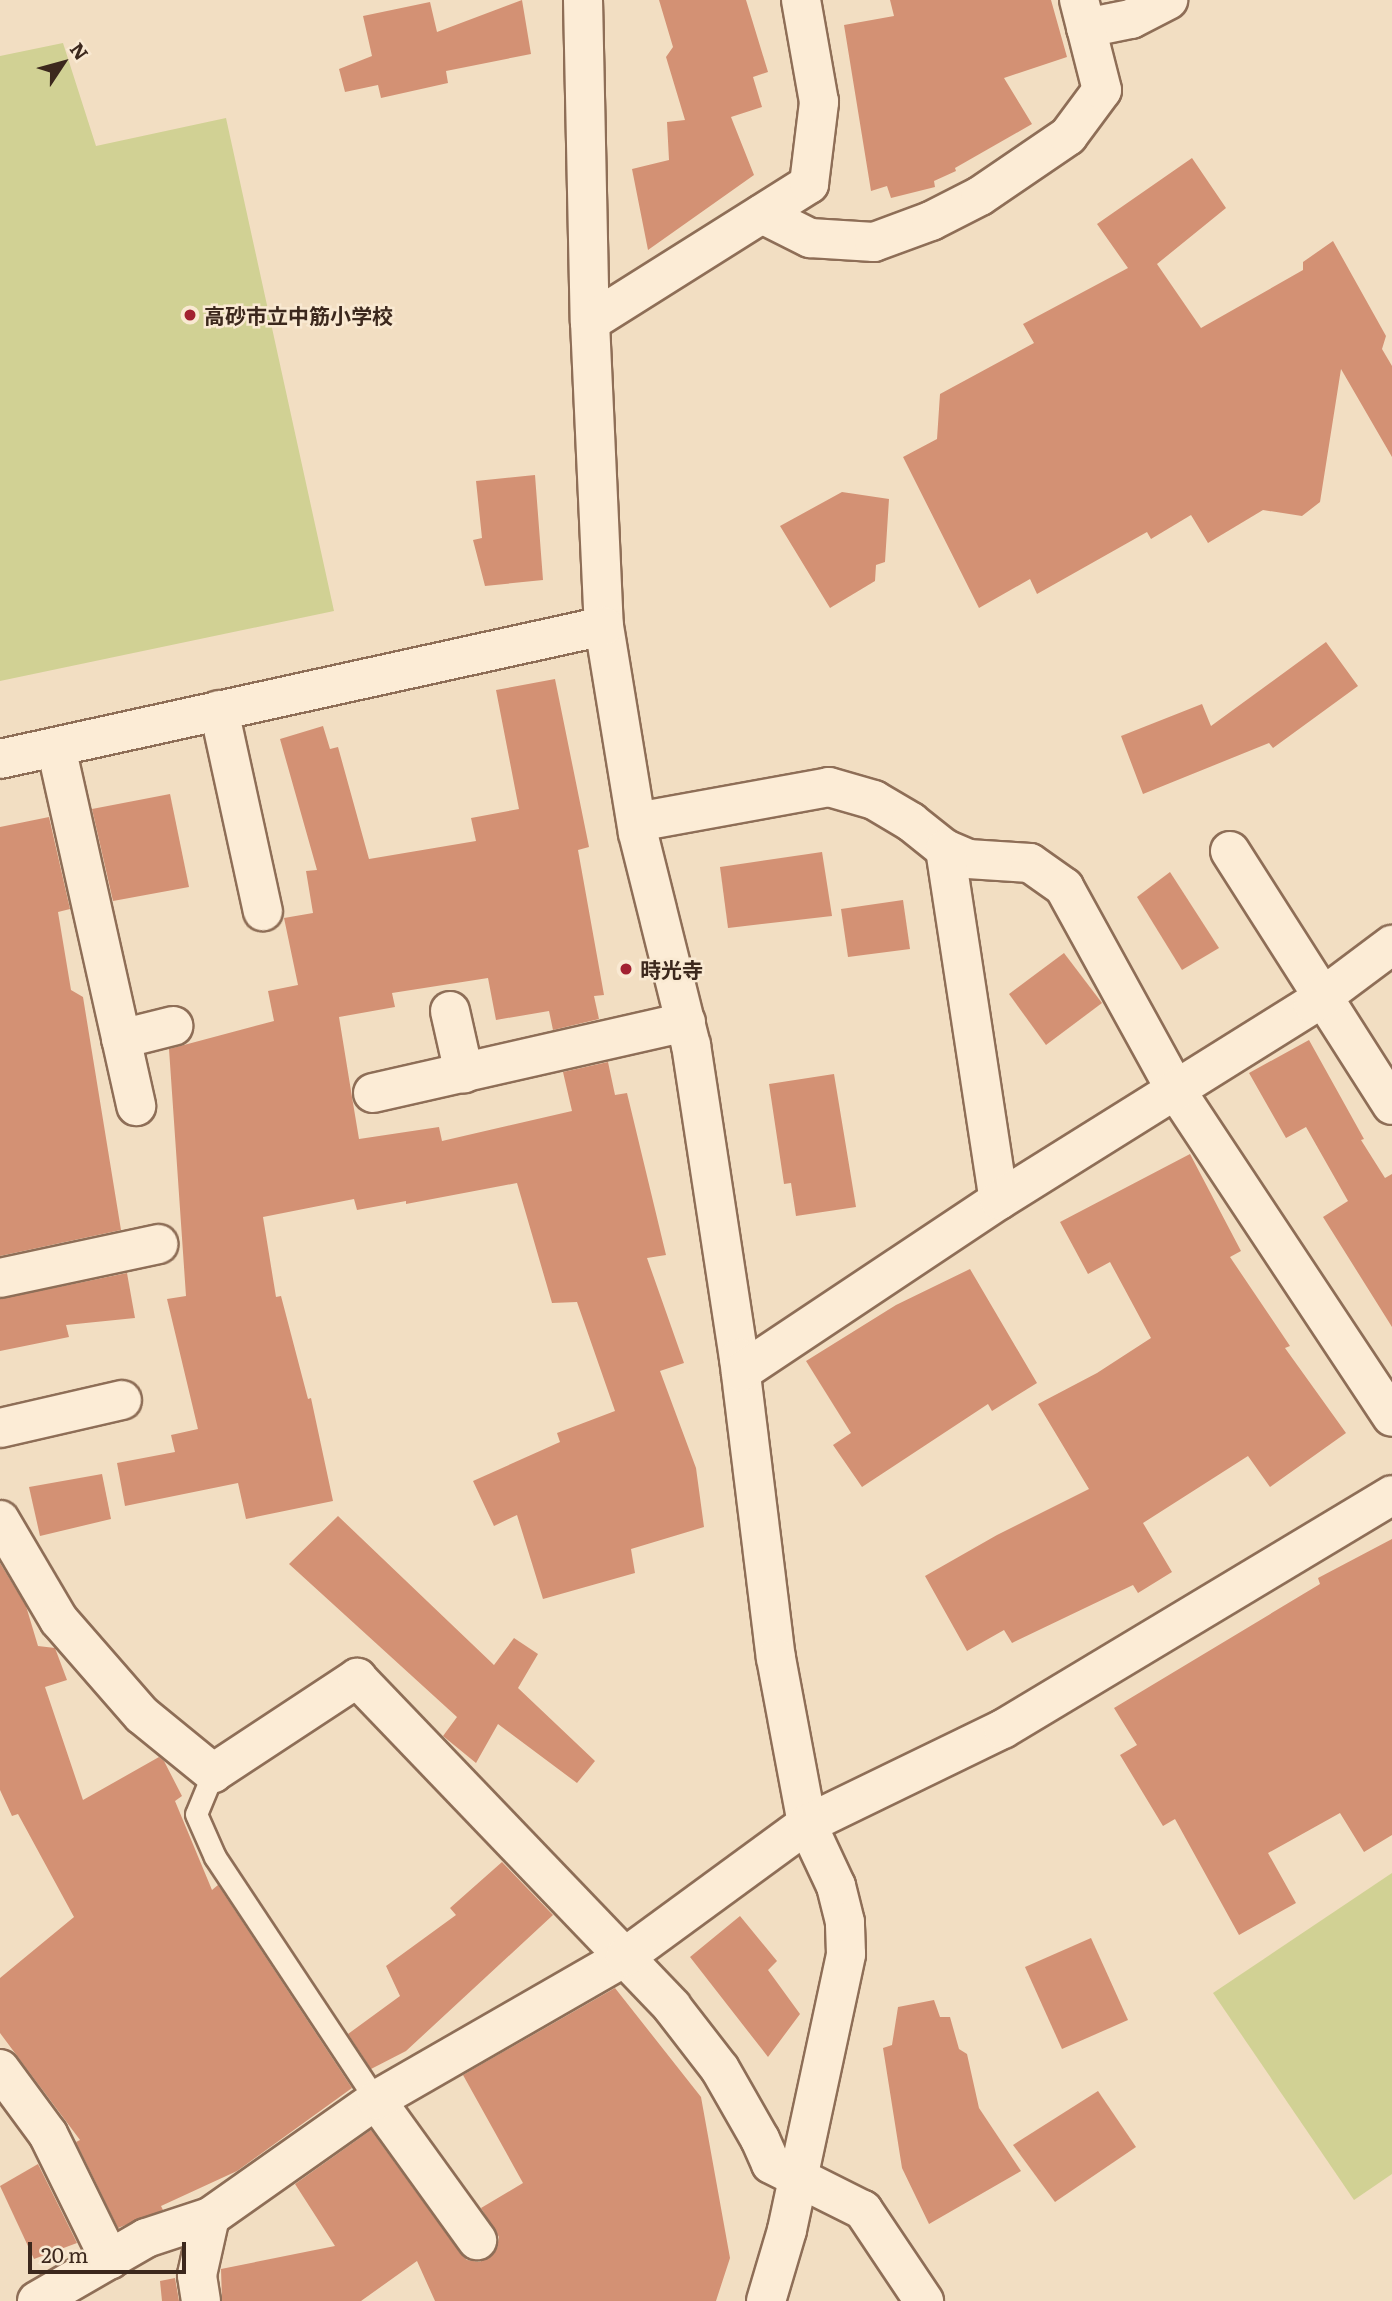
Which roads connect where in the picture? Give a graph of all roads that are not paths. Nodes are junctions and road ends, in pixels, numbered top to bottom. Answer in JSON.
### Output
{"nodes":[{"id":1,"x":583,"y":0,"type":"edge"},
{"id":2,"x":801,"y":0,"type":"edge"},
{"id":3,"x":1168,"y":0,"type":"edge"},
{"id":4,"x":1083,"y":14,"type":"edge"},
{"id":5,"x":762,"y":214,"type":"junction"},
{"id":6,"x":590,"y":322,"type":"junction"},
{"id":7,"x":604,"y":626,"type":"junction"},
{"id":8,"x":219,"y":710,"type":"junction"},
{"id":9,"x":56,"y":747,"type":"junction"},
{"id":10,"x":0,"y":759,"type":"edge"},
{"id":11,"x":637,"y":822,"type":"junction"},
{"id":12,"x":945,"y":849,"type":"junction"},
{"id":13,"x":1230,"y":851,"type":"dead end"},
{"id":14,"x":263,"y":911,"type":"dead end"},
{"id":15,"x":1392,"y":945,"type":"edge"},
{"id":16,"x":1322,"y":998,"type":"junction"},
{"id":17,"x":450,"y":1011,"type":"dead end"},
{"id":18,"x":686,"y":1022,"type":"junction"},
{"id":19,"x":173,"y":1026,"type":"dead end"},
{"id":20,"x":121,"y":1039,"type":"junction"},
{"id":21,"x":464,"y":1073,"type":"junction"},
{"id":22,"x":1175,"y":1089,"type":"junction"},
{"id":23,"x":373,"y":1093,"type":"dead end"},
{"id":24,"x":1392,"y":1105,"type":"edge"},
{"id":25,"x":135,"y":1106,"type":"dead end"},
{"id":26,"x":999,"y":1200,"type":"junction"},
{"id":27,"x":158,"y":1244,"type":"dead end"},
{"id":28,"x":0,"y":1278,"type":"edge"},
{"id":29,"x":741,"y":1372,"type":"junction"},
{"id":30,"x":122,"y":1400,"type":"dead end"},
{"id":31,"x":1392,"y":1417,"type":"edge"},
{"id":32,"x":0,"y":1428,"type":"edge"},
{"id":33,"x":1392,"y":1495,"type":"edge"},
{"id":34,"x":0,"y":1520,"type":"edge"},
{"id":35,"x":213,"y":1773,"type":"junction"},
{"id":36,"x":807,"y":1824,"type":"junction"},
{"id":37,"x":625,"y":1957,"type":"junction"},
{"id":38,"x":0,"y":2069,"type":"edge"},
{"id":39,"x":376,"y":2100,"type":"junction"},
{"id":40,"x":798,"y":2178,"type":"junction"},
{"id":41,"x":210,"y":2217,"type":"junction"},
{"id":42,"x":477,"y":2240,"type":"dead end"},
{"id":43,"x":110,"y":2260,"type":"junction"},
{"id":44,"x":37,"y":2301,"type":"edge"},
{"id":45,"x":201,"y":2301,"type":"edge"},
{"id":46,"x":766,"y":2301,"type":"edge"},
{"id":47,"x":924,"y":2301,"type":"edge"}],
"edges":[{"from":1,"to":6,"type":"street"},
{"from":2,"to":5,"type":"street"},
{"from":3,"to":4,"type":"street"},
{"from":4,"to":5,"type":"street"},
{"from":5,"to":6,"type":"street"},
{"from":6,"to":7,"type":"street"},
{"from":7,"to":8,"type":"street"},
{"from":7,"to":11,"type":"street"},
{"from":8,"to":9,"type":"street"},
{"from":8,"to":14,"type":"street"},
{"from":9,"to":10,"type":"street"},
{"from":9,"to":20,"type":"street"},
{"from":11,"to":12,"type":"street"},
{"from":11,"to":18,"type":"street"},
{"from":12,"to":22,"type":"street"},
{"from":12,"to":26,"type":"street"},
{"from":13,"to":16,"type":"street"},
{"from":15,"to":16,"type":"street"},
{"from":16,"to":22,"type":"street"},
{"from":16,"to":24,"type":"street"},
{"from":17,"to":21,"type":"street"},
{"from":18,"to":21,"type":"street"},
{"from":18,"to":29,"type":"street"},
{"from":19,"to":20,"type":"street"},
{"from":20,"to":25,"type":"street"},
{"from":21,"to":23,"type":"street"},
{"from":22,"to":26,"type":"street"},
{"from":22,"to":31,"type":"street"},
{"from":26,"to":29,"type":"street"},
{"from":27,"to":28,"type":"street"},
{"from":29,"to":36,"type":"street"},
{"from":30,"to":32,"type":"street"},
{"from":33,"to":36,"type":"street"},
{"from":34,"to":35,"type":"street"},
{"from":35,"to":37,"type":"street"},
{"from":35,"to":39,"type":"lane"},
{"from":36,"to":37,"type":"street"},
{"from":36,"to":40,"type":"street"},
{"from":37,"to":39,"type":"street"},
{"from":37,"to":40,"type":"street"},
{"from":38,"to":43,"type":"street"},
{"from":39,"to":41,"type":"street"},
{"from":39,"to":42,"type":"street"},
{"from":40,"to":46,"type":"street"},
{"from":40,"to":47,"type":"street"},
{"from":41,"to":43,"type":"street"},
{"from":41,"to":45,"type":"street"},
{"from":43,"to":44,"type":"street"}]}
